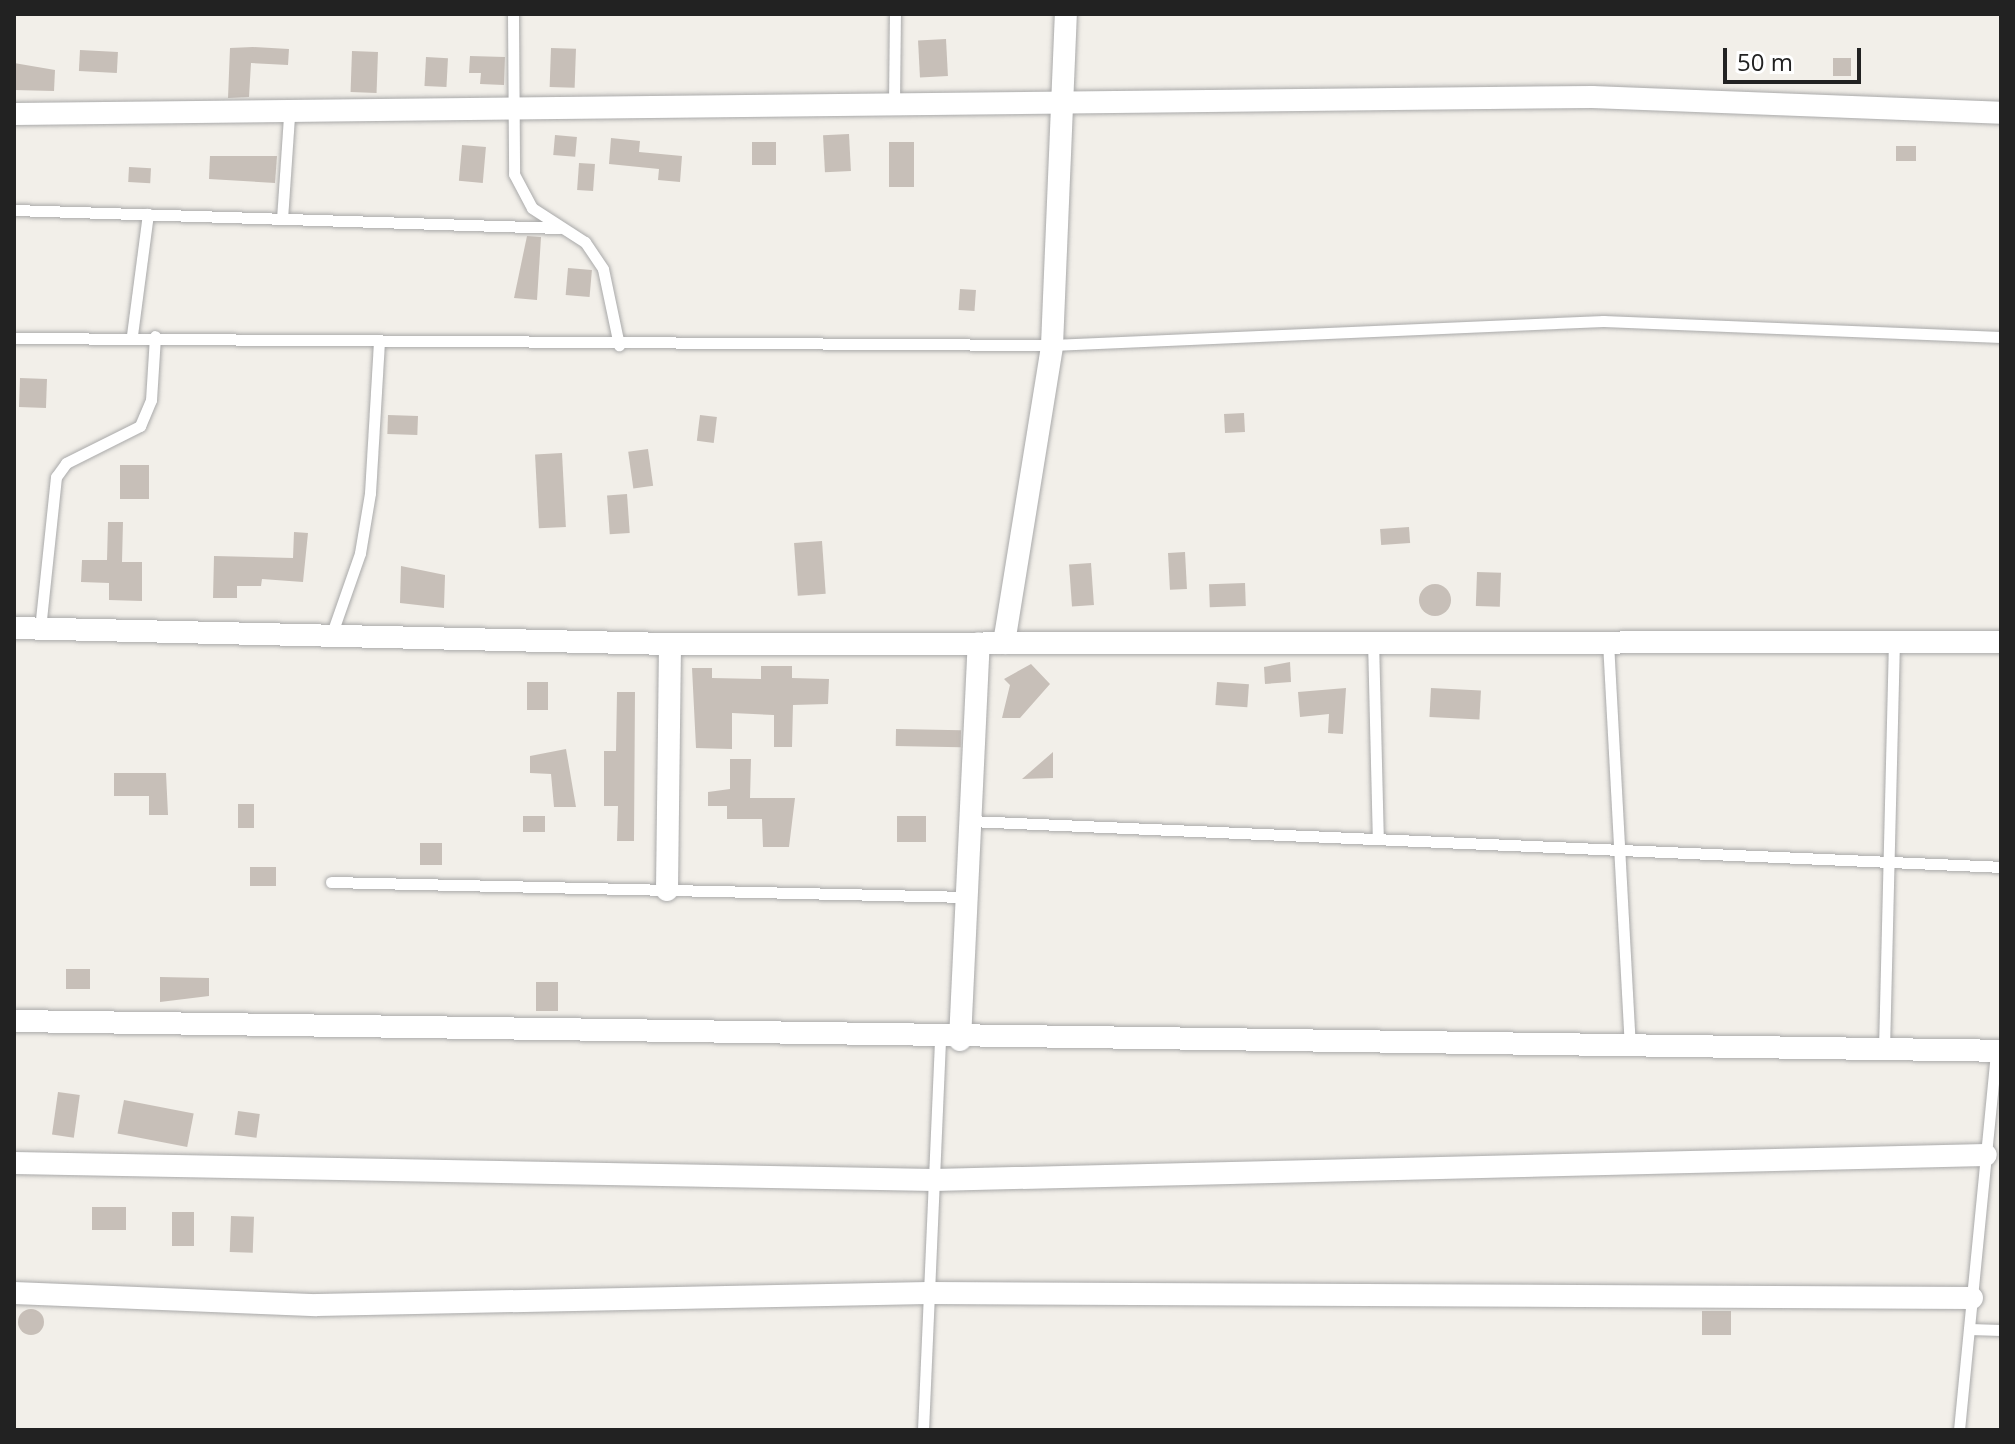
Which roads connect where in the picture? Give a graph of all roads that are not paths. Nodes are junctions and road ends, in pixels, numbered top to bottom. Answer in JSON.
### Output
{"nodes":[{"id":1,"x":513,"y":14,"type":"edge"},
{"id":2,"x":895,"y":14,"type":"edge"},
{"id":3,"x":1066,"y":14,"type":"edge"},
{"id":4,"x":1058,"y":102,"type":"junction"},
{"id":5,"x":894,"y":106,"type":"junction"},
{"id":6,"x":512,"y":110,"type":"junction"},
{"id":7,"x":2001,"y":113,"type":"edge"},
{"id":8,"x":14,"y":114,"type":"edge"},
{"id":9,"x":289,"y":115,"type":"junction"},
{"id":10,"x":14,"y":210,"type":"edge"},
{"id":11,"x":148,"y":214,"type":"junction"},
{"id":12,"x":282,"y":219,"type":"junction"},
{"id":13,"x":560,"y":228,"type":"junction"},
{"id":14,"x":132,"y":335,"type":"junction"},
{"id":15,"x":155,"y":336,"type":"junction"},
{"id":16,"x":2001,"y":337,"type":"edge"},
{"id":17,"x":14,"y":338,"type":"edge"},
{"id":18,"x":379,"y":340,"type":"junction"},
{"id":19,"x":619,"y":345,"type":"junction"},
{"id":20,"x":1052,"y":345,"type":"junction"},
{"id":21,"x":14,"y":628,"type":"edge"},
{"id":22,"x":40,"y":629,"type":"junction"},
{"id":23,"x":331,"y":636,"type":"junction"},
{"id":24,"x":1608,"y":638,"type":"junction"},
{"id":25,"x":1894,"y":639,"type":"junction"},
{"id":26,"x":1373,"y":640,"type":"junction"},
{"id":27,"x":2001,"y":642,"type":"edge"},
{"id":28,"x":979,"y":643,"type":"junction"},
{"id":29,"x":1004,"y":643,"type":"junction"},
{"id":30,"x":670,"y":644,"type":"junction"},
{"id":31,"x":970,"y":821,"type":"junction"},
{"id":32,"x":1378,"y":838,"type":"junction"},
{"id":33,"x":1620,"y":849,"type":"junction"},
{"id":34,"x":1888,"y":861,"type":"junction"},
{"id":35,"x":2001,"y":867,"type":"edge"},
{"id":36,"x":331,"y":882,"type":"dead end"},
{"id":37,"x":667,"y":890,"type":"junction"},
{"id":38,"x":967,"y":897,"type":"junction"},
{"id":39,"x":14,"y":1021,"type":"edge"},
{"id":40,"x":950,"y":1040,"type":"junction"},
{"id":41,"x":1630,"y":1046,"type":"junction"},
{"id":42,"x":1884,"y":1049,"type":"junction"},
{"id":43,"x":1999,"y":1051,"type":"edge"},
{"id":44,"x":1986,"y":1155,"type":"junction"},
{"id":45,"x":14,"y":1163,"type":"edge"},
{"id":46,"x":934,"y":1180,"type":"junction"},
{"id":47,"x":14,"y":1293,"type":"edge"},
{"id":48,"x":928,"y":1293,"type":"junction"},
{"id":49,"x":1972,"y":1298,"type":"junction"},
{"id":50,"x":1969,"y":1329,"type":"junction"},
{"id":51,"x":2001,"y":1330,"type":"edge"},
{"id":52,"x":923,"y":1430,"type":"edge"},
{"id":53,"x":1959,"y":1430,"type":"edge"}],
"edges":[{"from":1,"to":6,"type":"lane"},
{"from":2,"to":5,"type":"lane"},
{"from":3,"to":4,"type":"street"},
{"from":4,"to":5,"type":"street"},
{"from":4,"to":7,"type":"street"},
{"from":4,"to":20,"type":"street"},
{"from":5,"to":6,"type":"street"},
{"from":6,"to":9,"type":"street"},
{"from":6,"to":13,"type":"lane"},
{"from":8,"to":9,"type":"street"},
{"from":9,"to":12,"type":"lane"},
{"from":10,"to":11,"type":"lane"},
{"from":11,"to":12,"type":"lane"},
{"from":11,"to":14,"type":"lane"},
{"from":12,"to":13,"type":"lane"},
{"from":13,"to":19,"type":"lane"},
{"from":14,"to":15,"type":"lane"},
{"from":14,"to":17,"type":"lane"},
{"from":15,"to":18,"type":"lane"},
{"from":15,"to":22,"type":"lane"},
{"from":16,"to":20,"type":"lane"},
{"from":18,"to":19,"type":"lane"},
{"from":18,"to":23,"type":"lane"},
{"from":19,"to":20,"type":"lane"},
{"from":20,"to":29,"type":"street"},
{"from":21,"to":22,"type":"street"},
{"from":22,"to":23,"type":"street"},
{"from":23,"to":30,"type":"street"},
{"from":24,"to":25,"type":"street"},
{"from":24,"to":26,"type":"street"},
{"from":24,"to":33,"type":"lane"},
{"from":25,"to":27,"type":"street"},
{"from":25,"to":34,"type":"lane"},
{"from":26,"to":29,"type":"street"},
{"from":26,"to":32,"type":"lane"},
{"from":28,"to":29,"type":"street"},
{"from":28,"to":30,"type":"street"},
{"from":28,"to":31,"type":"street"},
{"from":30,"to":37,"type":"street"},
{"from":31,"to":32,"type":"lane"},
{"from":31,"to":38,"type":"street"},
{"from":32,"to":33,"type":"lane"},
{"from":33,"to":34,"type":"lane"},
{"from":33,"to":41,"type":"lane"},
{"from":34,"to":35,"type":"lane"},
{"from":34,"to":42,"type":"lane"},
{"from":36,"to":37,"type":"lane"},
{"from":37,"to":38,"type":"lane"},
{"from":38,"to":40,"type":"street"},
{"from":39,"to":40,"type":"street"},
{"from":40,"to":41,"type":"street"},
{"from":40,"to":46,"type":"lane"},
{"from":41,"to":42,"type":"street"},
{"from":42,"to":43,"type":"street"},
{"from":43,"to":44,"type":"lane"},
{"from":44,"to":46,"type":"street"},
{"from":44,"to":49,"type":"lane"},
{"from":45,"to":46,"type":"street"},
{"from":46,"to":48,"type":"lane"},
{"from":47,"to":48,"type":"street"},
{"from":48,"to":49,"type":"street"},
{"from":48,"to":52,"type":"lane"},
{"from":49,"to":50,"type":"lane"},
{"from":50,"to":51,"type":"lane"},
{"from":50,"to":53,"type":"lane"}]}
